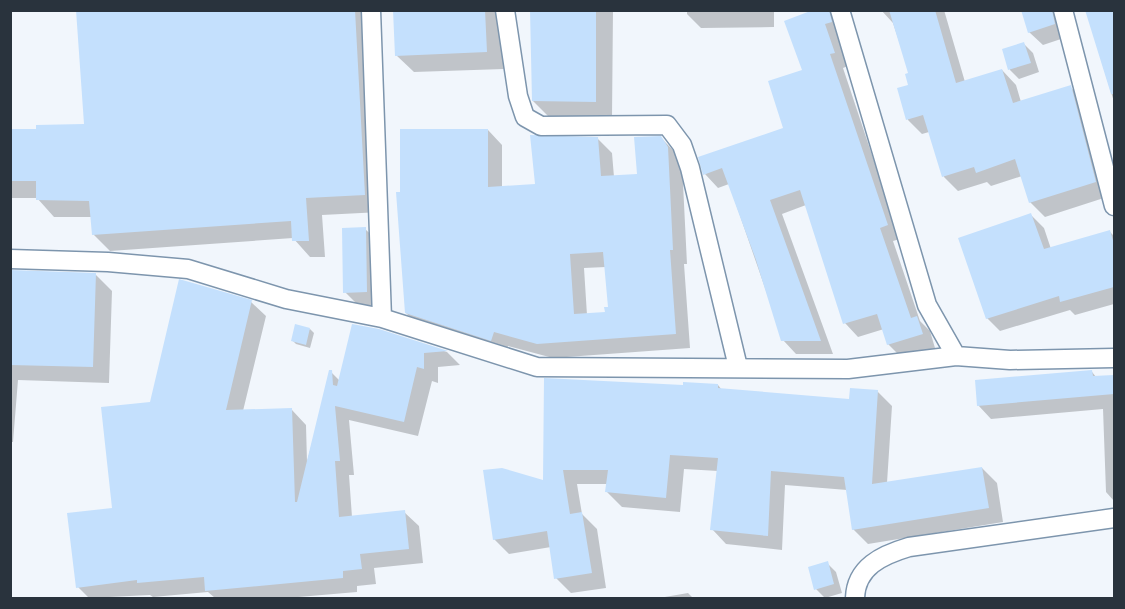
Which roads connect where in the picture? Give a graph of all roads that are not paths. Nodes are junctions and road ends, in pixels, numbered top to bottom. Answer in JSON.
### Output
{"nodes":[{"id":1,"x":371,"y":10,"type":"edge"},
{"id":2,"x":505,"y":10,"type":"edge"},
{"id":3,"x":840,"y":10,"type":"edge"},
{"id":4,"x":1063,"y":10,"type":"edge"},
{"id":5,"x":1114,"y":207,"type":"edge"},
{"id":6,"x":10,"y":259,"type":"edge"},
{"id":7,"x":382,"y":318,"type":"junction"},
{"id":8,"x":956,"y":356,"type":"junction"},
{"id":9,"x":1114,"y":358,"type":"edge"},
{"id":10,"x":738,"y":367,"type":"junction"},
{"id":11,"x":1114,"y":518,"type":"edge"},
{"id":12,"x":855,"y":598,"type":"edge"}],
"edges":[{"from":1,"to":7,"type":"street"},
{"from":2,"to":10,"type":"street"},
{"from":3,"to":8,"type":"street"},
{"from":4,"to":5,"type":"street"},
{"from":6,"to":7,"type":"street"},
{"from":7,"to":10,"type":"street"},
{"from":8,"to":9,"type":"street"},
{"from":8,"to":10,"type":"street"},
{"from":11,"to":12,"type":"street"}]}
